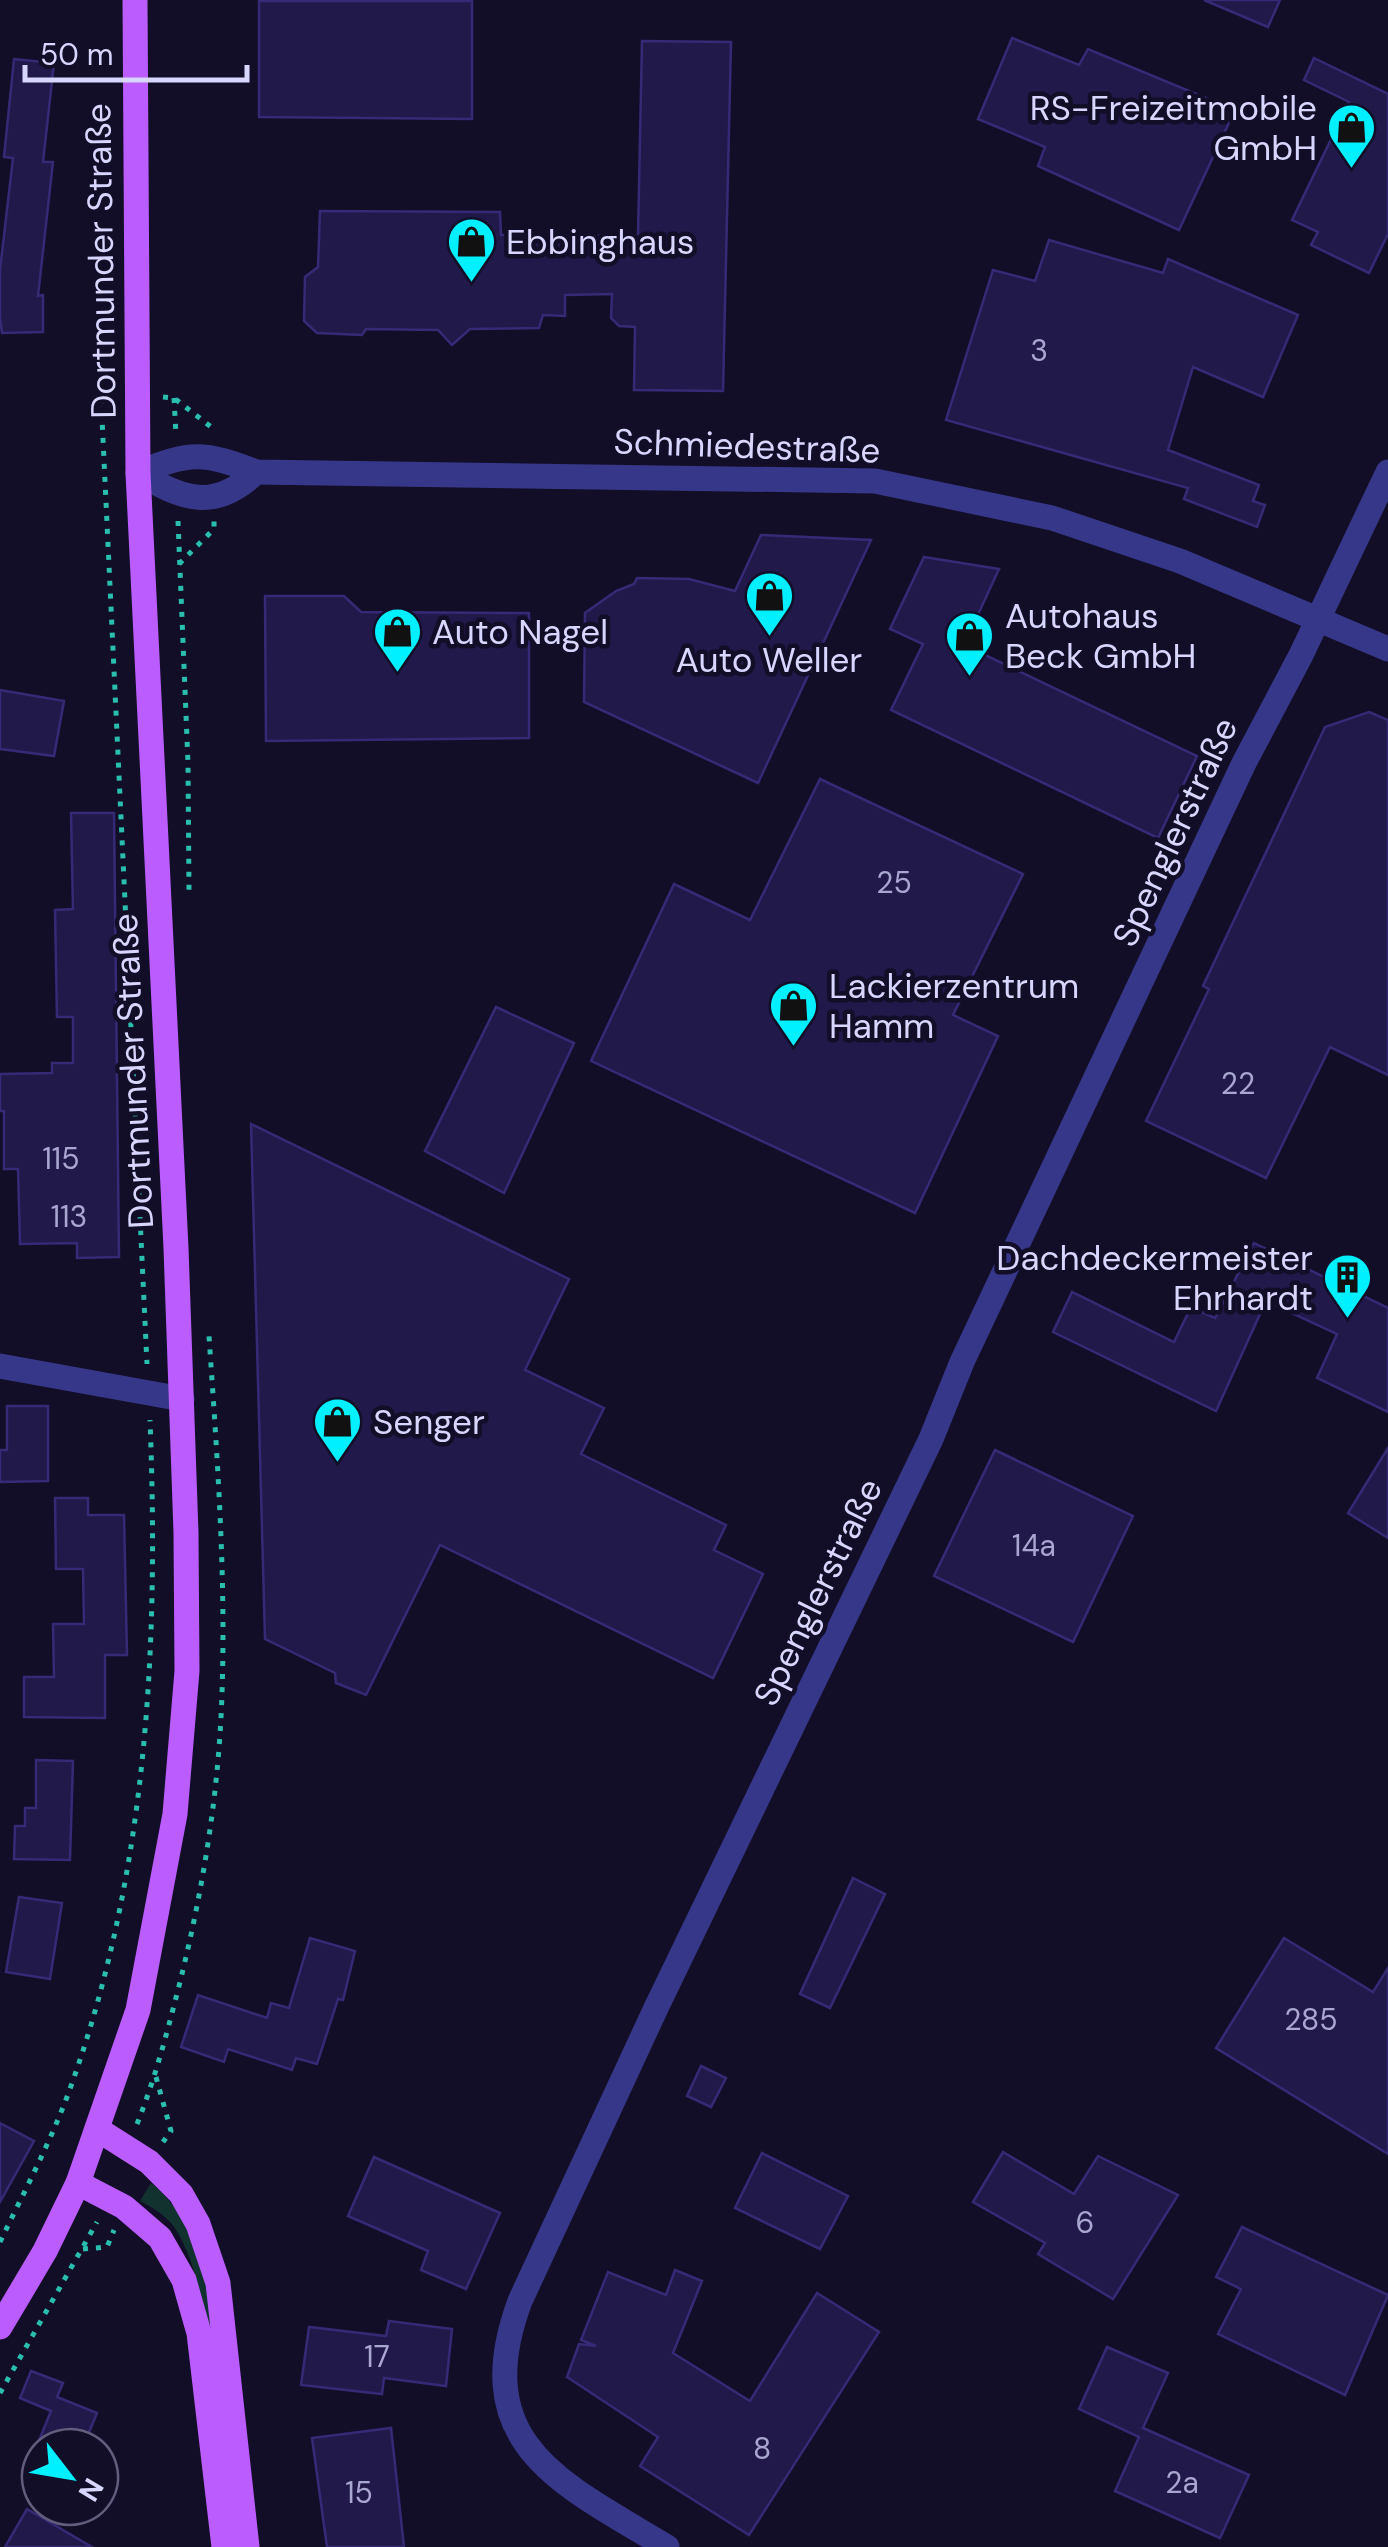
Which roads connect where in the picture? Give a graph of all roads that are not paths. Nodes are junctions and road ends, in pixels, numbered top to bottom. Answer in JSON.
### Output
{"nodes":[{"id":1,"x":135,"y":0,"type":"edge"},
{"id":2,"x":138,"y":472,"type":"junction"},
{"id":3,"x":256,"y":472,"type":"junction"},
{"id":4,"x":1388,"y":472,"type":"edge"},
{"id":5,"x":1318,"y":618,"type":"junction"},
{"id":6,"x":1388,"y":649,"type":"edge"},
{"id":7,"x":0,"y":1366,"type":"edge"},
{"id":8,"x":182,"y":1399,"type":"junction"},
{"id":9,"x":97,"y":2128,"type":"junction"},
{"id":10,"x":78,"y":2184,"type":"junction"},
{"id":11,"x":0,"y":2327,"type":"edge"},
{"id":12,"x":224,"y":2547,"type":"edge"},
{"id":13,"x":246,"y":2547,"type":"edge"},
{"id":14,"x":666,"y":2547,"type":"edge"}],
"edges":[{"from":1,"to":2,"type":"main road","name":"Dortmunder Straße"},
{"from":2,"to":3,"type":"street","name":"Schmiedestraße"},
{"from":2,"to":3,"type":"street"},
{"from":2,"to":8,"type":"main road","name":"Dortmunder Straße"},
{"from":3,"to":5,"type":"street","name":"Schmiedestraße"},
{"from":4,"to":5,"type":"street","name":"Spenglerstraße"},
{"from":5,"to":6,"type":"street","name":"Schmiedestraße"},
{"from":5,"to":14,"type":"street","name":"Spenglerstraße"},
{"from":7,"to":8,"type":"street"},
{"from":8,"to":9,"type":"main road","name":"Dortmunder Straße"},
{"from":9,"to":10,"type":"main road","name":"Dortmunder Straße"},
{"from":9,"to":13,"type":"main road"},
{"from":10,"to":11,"type":"main road","name":"Dortmunder Straße"},
{"from":10,"to":12,"type":"main road"}]}
